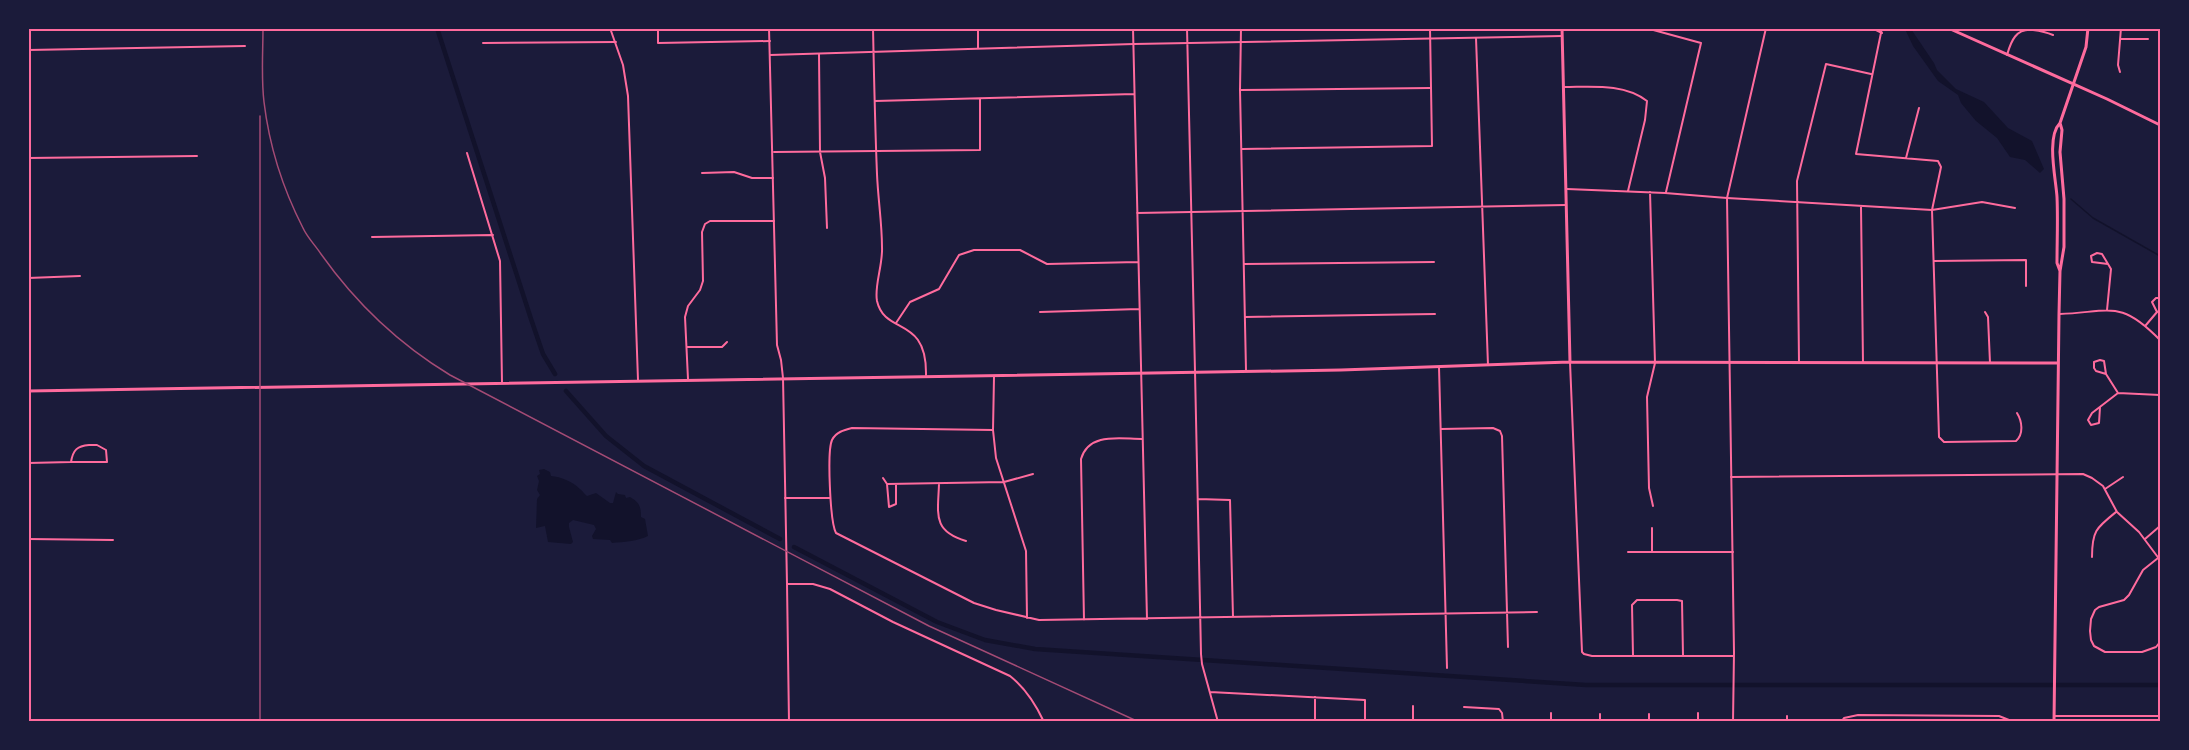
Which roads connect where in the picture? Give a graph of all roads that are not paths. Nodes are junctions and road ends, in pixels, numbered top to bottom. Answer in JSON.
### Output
{"nodes":[{"id":1,"x":610,"y":28,"type":"edge"},
{"id":2,"x":658,"y":28,"type":"edge"},
{"id":3,"x":770,"y":28,"type":"edge"},
{"id":4,"x":873,"y":28,"type":"edge"},
{"id":5,"x":978,"y":28,"type":"edge"},
{"id":6,"x":1133,"y":28,"type":"edge"},
{"id":7,"x":1187,"y":28,"type":"edge"},
{"id":8,"x":1241,"y":28,"type":"edge"},
{"id":9,"x":1430,"y":28,"type":"edge"},
{"id":10,"x":1562,"y":28,"type":"edge"},
{"id":11,"x":1646,"y":28,"type":"edge"},
{"id":12,"x":1766,"y":28,"type":"edge"},
{"id":13,"x":1872,"y":28,"type":"edge"},
{"id":14,"x":1948,"y":28,"type":"edge"},
{"id":15,"x":2088,"y":28,"type":"edge"},
{"id":16,"x":2121,"y":28,"type":"edge"},
{"id":17,"x":1882,"y":31,"type":"edge"},
{"id":18,"x":2053,"y":35,"type":"dead end"},
{"id":19,"x":1562,"y":36,"type":"junction"},
{"id":20,"x":1476,"y":37,"type":"junction"},
{"id":21,"x":1430,"y":38,"type":"junction"},
{"id":22,"x":2121,"y":39,"type":"junction"},
{"id":23,"x":2148,"y":39,"type":"dead end"},
{"id":24,"x":770,"y":41,"type":"junction"},
{"id":25,"x":616,"y":42,"type":"junction"},
{"id":26,"x":1242,"y":42,"type":"junction"},
{"id":27,"x":1188,"y":43,"type":"junction"},
{"id":28,"x":483,"y":44,"type":"dead end"},
{"id":29,"x":1134,"y":44,"type":"junction"},
{"id":30,"x":245,"y":46,"type":"dead end"},
{"id":31,"x":978,"y":48,"type":"junction"},
{"id":32,"x":28,"y":50,"type":"edge"},
{"id":33,"x":874,"y":51,"type":"junction"},
{"id":34,"x":819,"y":54,"type":"junction"},
{"id":35,"x":770,"y":55,"type":"junction"},
{"id":36,"x":2007,"y":55,"type":"junction"},
{"id":37,"x":2120,"y":72,"type":"dead end"},
{"id":38,"x":1872,"y":74,"type":"junction"},
{"id":39,"x":2072,"y":84,"type":"junction"},
{"id":40,"x":1564,"y":87,"type":"junction"},
{"id":41,"x":1431,"y":88,"type":"junction"},
{"id":42,"x":1240,"y":90,"type":"junction"},
{"id":43,"x":1134,"y":94,"type":"junction"},
{"id":44,"x":980,"y":99,"type":"junction"},
{"id":45,"x":875,"y":101,"type":"junction"},
{"id":46,"x":1919,"y":108,"type":"dead end"},
{"id":47,"x":2060,"y":123,"type":"junction"},
{"id":48,"x":2160,"y":125,"type":"edge"},
{"id":49,"x":1242,"y":149,"type":"junction"},
{"id":50,"x":876,"y":151,"type":"junction"},
{"id":51,"x":774,"y":152,"type":"junction"},
{"id":52,"x":820,"y":152,"type":"junction"},
{"id":53,"x":467,"y":153,"type":"dead end"},
{"id":54,"x":197,"y":156,"type":"dead end"},
{"id":55,"x":28,"y":158,"type":"edge"},
{"id":56,"x":1906,"y":158,"type":"junction"},
{"id":57,"x":702,"y":173,"type":"dead end"},
{"id":58,"x":773,"y":178,"type":"junction"},
{"id":59,"x":1567,"y":189,"type":"junction"},
{"id":60,"x":1628,"y":191,"type":"junction"},
{"id":61,"x":1650,"y":192,"type":"junction"},
{"id":62,"x":1665,"y":193,"type":"junction"},
{"id":63,"x":1726,"y":198,"type":"junction"},
{"id":64,"x":1798,"y":201,"type":"junction"},
{"id":65,"x":1567,"y":205,"type":"junction"},
{"id":66,"x":1482,"y":206,"type":"junction"},
{"id":67,"x":1861,"y":206,"type":"junction"},
{"id":68,"x":2015,"y":208,"type":"dead end"},
{"id":69,"x":1243,"y":209,"type":"junction"},
{"id":70,"x":1932,"y":210,"type":"junction"},
{"id":71,"x":1191,"y":211,"type":"junction"},
{"id":72,"x":1137,"y":213,"type":"junction"},
{"id":73,"x":774,"y":221,"type":"junction"},
{"id":74,"x":827,"y":228,"type":"dead end"},
{"id":75,"x":493,"y":234,"type":"junction"},
{"id":76,"x":372,"y":237,"type":"dead end"},
{"id":77,"x":1933,"y":261,"type":"junction"},
{"id":78,"x":1138,"y":262,"type":"junction"},
{"id":79,"x":1434,"y":262,"type":"dead end"},
{"id":80,"x":1244,"y":264,"type":"junction"},
{"id":81,"x":2108,"y":264,"type":"junction"},
{"id":82,"x":2060,"y":272,"type":"junction"},
{"id":83,"x":80,"y":276,"type":"dead end"},
{"id":84,"x":28,"y":278,"type":"edge"},
{"id":85,"x":2026,"y":286,"type":"dead end"},
{"id":86,"x":2160,"y":298,"type":"edge"},
{"id":87,"x":1139,"y":309,"type":"junction"},
{"id":88,"x":2107,"y":310,"type":"junction"},
{"id":89,"x":2159,"y":311,"type":"edge"},
{"id":90,"x":1040,"y":312,"type":"dead end"},
{"id":91,"x":1985,"y":312,"type":"dead end"},
{"id":92,"x":1435,"y":314,"type":"dead end"},
{"id":93,"x":2059,"y":314,"type":"junction"},
{"id":94,"x":1245,"y":317,"type":"junction"},
{"id":95,"x":896,"y":323,"type":"junction"},
{"id":96,"x":2146,"y":325,"type":"junction"},
{"id":97,"x":2160,"y":340,"type":"edge"},
{"id":98,"x":727,"y":342,"type":"dead end"},
{"id":99,"x":687,"y":347,"type":"junction"},
{"id":100,"x":1570,"y":362,"type":"junction"},
{"id":101,"x":1799,"y":362,"type":"junction"},
{"id":102,"x":1655,"y":363,"type":"junction"},
{"id":103,"x":1728,"y":363,"type":"junction"},
{"id":104,"x":1863,"y":363,"type":"junction"},
{"id":105,"x":1936,"y":363,"type":"junction"},
{"id":106,"x":1990,"y":363,"type":"junction"},
{"id":107,"x":2058,"y":363,"type":"junction"},
{"id":108,"x":1488,"y":365,"type":"junction"},
{"id":109,"x":1439,"y":367,"type":"junction"},
{"id":110,"x":1246,"y":370,"type":"junction"},
{"id":111,"x":1195,"y":371,"type":"junction"},
{"id":112,"x":1141,"y":372,"type":"junction"},
{"id":113,"x":2106,"y":374,"type":"junction"},
{"id":114,"x":926,"y":375,"type":"junction"},
{"id":115,"x":994,"y":375,"type":"junction"},
{"id":116,"x":783,"y":378,"type":"junction"},
{"id":117,"x":688,"y":379,"type":"junction"},
{"id":118,"x":638,"y":380,"type":"junction"},
{"id":119,"x":502,"y":383,"type":"junction"},
{"id":120,"x":28,"y":391,"type":"edge"},
{"id":121,"x":2118,"y":393,"type":"junction"},
{"id":122,"x":2160,"y":395,"type":"edge"},
{"id":123,"x":2100,"y":407,"type":"junction"},
{"id":124,"x":2017,"y":413,"type":"dead end"},
{"id":125,"x":1441,"y":429,"type":"junction"},
{"id":126,"x":993,"y":430,"type":"junction"},
{"id":127,"x":1142,"y":439,"type":"junction"},
{"id":128,"x":71,"y":462,"type":"junction"},
{"id":129,"x":28,"y":463,"type":"edge"},
{"id":130,"x":2057,"y":473,"type":"junction"},
{"id":131,"x":1033,"y":474,"type":"dead end"},
{"id":132,"x":1731,"y":477,"type":"junction"},
{"id":133,"x":2123,"y":477,"type":"dead end"},
{"id":134,"x":883,"y":478,"type":"dead end"},
{"id":135,"x":1004,"y":482,"type":"junction"},
{"id":136,"x":887,"y":484,"type":"junction"},
{"id":137,"x":896,"y":484,"type":"junction"},
{"id":138,"x":939,"y":484,"type":"junction"},
{"id":139,"x":2105,"y":489,"type":"junction"},
{"id":140,"x":785,"y":498,"type":"junction"},
{"id":141,"x":830,"y":498,"type":"junction"},
{"id":142,"x":1198,"y":499,"type":"junction"},
{"id":143,"x":1653,"y":506,"type":"dead end"},
{"id":144,"x":2117,"y":512,"type":"junction"},
{"id":145,"x":2160,"y":526,"type":"edge"},
{"id":146,"x":1652,"y":528,"type":"dead end"},
{"id":147,"x":28,"y":539,"type":"edge"},
{"id":148,"x":2145,"y":539,"type":"junction"},
{"id":149,"x":113,"y":540,"type":"dead end"},
{"id":150,"x":966,"y":541,"type":"dead end"},
{"id":151,"x":1629,"y":552,"type":"dead end"},
{"id":152,"x":1652,"y":552,"type":"junction"},
{"id":153,"x":1732,"y":552,"type":"junction"},
{"id":154,"x":2092,"y":557,"type":"dead end"},
{"id":155,"x":2160,"y":559,"type":"edge"},
{"id":156,"x":787,"y":584,"type":"junction"},
{"id":157,"x":1508,"y":612,"type":"junction"},
{"id":158,"x":1537,"y":612,"type":"dead end"},
{"id":159,"x":1446,"y":614,"type":"junction"},
{"id":160,"x":1233,"y":617,"type":"junction"},
{"id":161,"x":1027,"y":618,"type":"junction"},
{"id":162,"x":1201,"y":618,"type":"junction"},
{"id":163,"x":1147,"y":619,"type":"junction"},
{"id":164,"x":1084,"y":620,"type":"junction"},
{"id":165,"x":2160,"y":642,"type":"edge"},
{"id":166,"x":1508,"y":647,"type":"dead end"},
{"id":167,"x":1633,"y":656,"type":"junction"},
{"id":168,"x":1683,"y":656,"type":"junction"},
{"id":169,"x":1734,"y":656,"type":"junction"},
{"id":170,"x":1447,"y":668,"type":"dead end"},
{"id":171,"x":1210,"y":692,"type":"junction"},
{"id":172,"x":1315,"y":697,"type":"junction"},
{"id":173,"x":1413,"y":706,"type":"dead end"},
{"id":174,"x":1464,"y":707,"type":"dead end"},
{"id":175,"x":1551,"y":713,"type":"dead end"},
{"id":176,"x":1698,"y":713,"type":"dead end"},
{"id":177,"x":1600,"y":714,"type":"dead end"},
{"id":178,"x":1649,"y":714,"type":"dead end"},
{"id":179,"x":1787,"y":716,"type":"dead end"},
{"id":180,"x":2054,"y":716,"type":"junction"},
{"id":181,"x":2160,"y":716,"type":"edge"},
{"id":182,"x":1843,"y":720,"type":"edge"},
{"id":183,"x":2014,"y":721,"type":"edge"},
{"id":184,"x":789,"y":722,"type":"edge"},
{"id":185,"x":1044,"y":722,"type":"edge"},
{"id":186,"x":1218,"y":722,"type":"edge"},
{"id":187,"x":1315,"y":722,"type":"edge"},
{"id":188,"x":1365,"y":722,"type":"edge"},
{"id":189,"x":1413,"y":722,"type":"edge"},
{"id":190,"x":1503,"y":722,"type":"edge"},
{"id":191,"x":1551,"y":722,"type":"edge"},
{"id":192,"x":1600,"y":722,"type":"edge"},
{"id":193,"x":1649,"y":722,"type":"edge"},
{"id":194,"x":1698,"y":722,"type":"edge"},
{"id":195,"x":1733,"y":722,"type":"edge"},
{"id":196,"x":1787,"y":722,"type":"edge"},
{"id":197,"x":2054,"y":722,"type":"edge"}],
"edges":[{"from":1,"to":25,"type":"street"},
{"from":2,"to":24,"type":"street"},
{"from":3,"to":24,"type":"street"},
{"from":4,"to":33,"type":"street"},
{"from":5,"to":31,"type":"street"},
{"from":6,"to":29,"type":"street"},
{"from":7,"to":27,"type":"street"},
{"from":8,"to":26,"type":"street"},
{"from":9,"to":21,"type":"street"},
{"from":10,"to":19,"type":"main road"},
{"from":11,"to":62,"type":"street"},
{"from":12,"to":63,"type":"street"},
{"from":13,"to":17,"type":"street"},
{"from":14,"to":36,"type":"main road"},
{"from":15,"to":39,"type":"main road"},
{"from":16,"to":22,"type":"street"},
{"from":17,"to":38,"type":"street"},
{"from":18,"to":36,"type":"street"},
{"from":19,"to":20,"type":"street"},
{"from":19,"to":40,"type":"main road"},
{"from":20,"to":21,"type":"street"},
{"from":20,"to":66,"type":"street"},
{"from":21,"to":26,"type":"street"},
{"from":21,"to":41,"type":"street"},
{"from":22,"to":23,"type":"street"},
{"from":22,"to":37,"type":"street"},
{"from":24,"to":35,"type":"street"},
{"from":25,"to":28,"type":"street"},
{"from":25,"to":118,"type":"street"},
{"from":26,"to":27,"type":"street"},
{"from":26,"to":42,"type":"street"},
{"from":27,"to":29,"type":"street"},
{"from":27,"to":71,"type":"street"},
{"from":29,"to":31,"type":"street"},
{"from":29,"to":43,"type":"street"},
{"from":30,"to":32,"type":"street"},
{"from":31,"to":33,"type":"street"},
{"from":33,"to":34,"type":"street"},
{"from":33,"to":45,"type":"street"},
{"from":34,"to":35,"type":"street"},
{"from":34,"to":52,"type":"street"},
{"from":35,"to":51,"type":"street"},
{"from":36,"to":39,"type":"main road"},
{"from":38,"to":56,"type":"street"},
{"from":38,"to":64,"type":"street"},
{"from":39,"to":47,"type":"main road"},
{"from":39,"to":48,"type":"main road"},
{"from":40,"to":59,"type":"main road"},
{"from":40,"to":60,"type":"street"},
{"from":41,"to":42,"type":"street"},
{"from":41,"to":49,"type":"street"},
{"from":42,"to":49,"type":"street"},
{"from":43,"to":44,"type":"street"},
{"from":43,"to":72,"type":"street"},
{"from":44,"to":45,"type":"street"},
{"from":44,"to":50,"type":"street"},
{"from":45,"to":50,"type":"street"},
{"from":46,"to":56,"type":"street"},
{"from":47,"to":82,"type":"main road"},
{"from":47,"to":82,"type":"main road"},
{"from":49,"to":69,"type":"street"},
{"from":50,"to":52,"type":"street"},
{"from":50,"to":95,"type":"street"},
{"from":51,"to":52,"type":"street"},
{"from":51,"to":58,"type":"street"},
{"from":52,"to":74,"type":"street"},
{"from":53,"to":75,"type":"street"},
{"from":54,"to":55,"type":"street"},
{"from":56,"to":70,"type":"street"},
{"from":57,"to":58,"type":"street"},
{"from":58,"to":73,"type":"street"},
{"from":59,"to":60,"type":"street"},
{"from":59,"to":65,"type":"main road"},
{"from":60,"to":61,"type":"street"},
{"from":61,"to":62,"type":"street"},
{"from":61,"to":102,"type":"street"},
{"from":62,"to":63,"type":"street"},
{"from":63,"to":64,"type":"street"},
{"from":63,"to":103,"type":"street"},
{"from":64,"to":67,"type":"street"},
{"from":64,"to":101,"type":"street"},
{"from":65,"to":66,"type":"street"},
{"from":65,"to":100,"type":"main road"},
{"from":66,"to":69,"type":"street"},
{"from":66,"to":108,"type":"street"},
{"from":67,"to":70,"type":"street"},
{"from":67,"to":104,"type":"street"},
{"from":68,"to":70,"type":"street"},
{"from":69,"to":71,"type":"street"},
{"from":69,"to":80,"type":"street"},
{"from":70,"to":77,"type":"street"},
{"from":71,"to":72,"type":"street"},
{"from":71,"to":111,"type":"street"},
{"from":72,"to":78,"type":"street"},
{"from":73,"to":99,"type":"street"},
{"from":73,"to":116,"type":"street"},
{"from":75,"to":76,"type":"street"},
{"from":75,"to":119,"type":"street"},
{"from":77,"to":85,"type":"street"},
{"from":77,"to":105,"type":"street"},
{"from":78,"to":87,"type":"street"},
{"from":78,"to":95,"type":"street"},
{"from":79,"to":80,"type":"street"},
{"from":80,"to":94,"type":"street"},
{"from":81,"to":81,"type":"street"},
{"from":81,"to":88,"type":"street"},
{"from":82,"to":93,"type":"main road"},
{"from":83,"to":84,"type":"street"},
{"from":86,"to":89,"type":"street"},
{"from":87,"to":90,"type":"street"},
{"from":87,"to":112,"type":"street"},
{"from":88,"to":93,"type":"street"},
{"from":88,"to":96,"type":"street"},
{"from":89,"to":96,"type":"street"},
{"from":91,"to":106,"type":"street"},
{"from":92,"to":94,"type":"street"},
{"from":93,"to":107,"type":"main road"},
{"from":94,"to":110,"type":"street"},
{"from":95,"to":114,"type":"street"},
{"from":96,"to":97,"type":"street"},
{"from":98,"to":99,"type":"street"},
{"from":99,"to":117,"type":"street"},
{"from":100,"to":102,"type":"main road"},
{"from":100,"to":108,"type":"main road"},
{"from":100,"to":167,"type":"street"},
{"from":101,"to":103,"type":"main road"},
{"from":101,"to":104,"type":"main road"},
{"from":102,"to":103,"type":"main road"},
{"from":102,"to":143,"type":"street"},
{"from":103,"to":132,"type":"street"},
{"from":104,"to":105,"type":"main road"},
{"from":105,"to":106,"type":"main road"},
{"from":105,"to":124,"type":"street"},
{"from":106,"to":107,"type":"main road"},
{"from":107,"to":130,"type":"main road"},
{"from":108,"to":109,"type":"main road"},
{"from":109,"to":110,"type":"main road"},
{"from":109,"to":125,"type":"street"},
{"from":110,"to":111,"type":"main road"},
{"from":111,"to":112,"type":"main road"},
{"from":111,"to":142,"type":"street"},
{"from":112,"to":115,"type":"main road"},
{"from":112,"to":127,"type":"street"},
{"from":113,"to":113,"type":"street"},
{"from":113,"to":121,"type":"street"},
{"from":114,"to":115,"type":"main road"},
{"from":114,"to":116,"type":"main road"},
{"from":115,"to":126,"type":"street"},
{"from":116,"to":117,"type":"main road"},
{"from":116,"to":140,"type":"street"},
{"from":117,"to":118,"type":"main road"},
{"from":118,"to":119,"type":"main road"},
{"from":119,"to":120,"type":"main road"},
{"from":121,"to":122,"type":"street"},
{"from":121,"to":123,"type":"street"},
{"from":123,"to":123,"type":"street"},
{"from":125,"to":157,"type":"street"},
{"from":125,"to":159,"type":"street"},
{"from":126,"to":135,"type":"street"},
{"from":126,"to":141,"type":"street"},
{"from":127,"to":163,"type":"street"},
{"from":127,"to":164,"type":"street"},
{"from":128,"to":128,"type":"street"},
{"from":128,"to":129,"type":"street"},
{"from":130,"to":132,"type":"street"},
{"from":130,"to":139,"type":"street"},
{"from":130,"to":180,"type":"main road"},
{"from":131,"to":135,"type":"street"},
{"from":132,"to":153,"type":"street"},
{"from":133,"to":139,"type":"street"},
{"from":134,"to":136,"type":"street"},
{"from":135,"to":138,"type":"street"},
{"from":135,"to":161,"type":"street"},
{"from":136,"to":137,"type":"street"},
{"from":136,"to":137,"type":"street"},
{"from":137,"to":138,"type":"street"},
{"from":138,"to":150,"type":"street"},
{"from":139,"to":144,"type":"street"},
{"from":140,"to":141,"type":"street"},
{"from":140,"to":156,"type":"street"},
{"from":141,"to":161,"type":"street"},
{"from":142,"to":160,"type":"street"},
{"from":142,"to":162,"type":"street"},
{"from":144,"to":148,"type":"street"},
{"from":144,"to":154,"type":"street"},
{"from":145,"to":148,"type":"street"},
{"from":146,"to":152,"type":"street"},
{"from":147,"to":149,"type":"street"},
{"from":148,"to":155,"type":"street"},
{"from":151,"to":152,"type":"street"},
{"from":152,"to":153,"type":"street"},
{"from":153,"to":169,"type":"street"},
{"from":155,"to":165,"type":"street"},
{"from":156,"to":184,"type":"street"},
{"from":156,"to":185,"type":"street"},
{"from":157,"to":158,"type":"street"},
{"from":157,"to":159,"type":"street"},
{"from":157,"to":166,"type":"street"},
{"from":159,"to":160,"type":"street"},
{"from":159,"to":170,"type":"street"},
{"from":160,"to":162,"type":"street"},
{"from":161,"to":164,"type":"street"},
{"from":162,"to":163,"type":"street"},
{"from":162,"to":171,"type":"street"},
{"from":163,"to":164,"type":"street"},
{"from":167,"to":168,"type":"street"},
{"from":167,"to":168,"type":"street"},
{"from":168,"to":169,"type":"street"},
{"from":169,"to":195,"type":"street"},
{"from":171,"to":172,"type":"street"},
{"from":171,"to":186,"type":"street"},
{"from":172,"to":187,"type":"street"},
{"from":172,"to":188,"type":"street"},
{"from":173,"to":189,"type":"street"},
{"from":174,"to":190,"type":"street"},
{"from":175,"to":191,"type":"street"},
{"from":176,"to":194,"type":"street"},
{"from":177,"to":192,"type":"street"},
{"from":178,"to":193,"type":"street"},
{"from":179,"to":196,"type":"street"},
{"from":180,"to":181,"type":"street"},
{"from":180,"to":197,"type":"main road"},
{"from":182,"to":183,"type":"street"}]}
